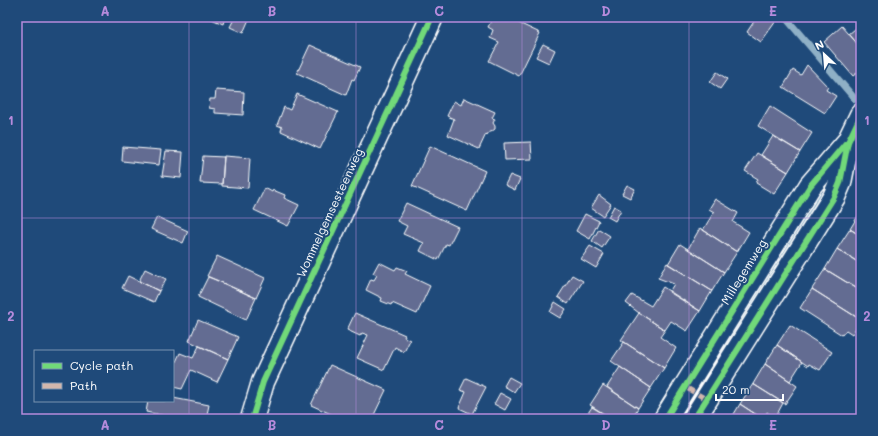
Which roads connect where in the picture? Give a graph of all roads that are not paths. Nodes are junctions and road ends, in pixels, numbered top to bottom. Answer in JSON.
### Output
{"nodes":[{"id":1,"x":432,"y":17,"type":"edge"},
{"id":2,"x":861,"y":115,"type":"edge"},
{"id":3,"x":848,"y":142,"type":"junction"},
{"id":4,"x":685,"y":387,"type":"junction"},
{"id":5,"x":706,"y":399,"type":"junction"},
{"id":6,"x":252,"y":419,"type":"edge"},
{"id":7,"x":665,"y":419,"type":"edge"},
{"id":8,"x":694,"y":419,"type":"edge"}],
"edges":[{"from":1,"to":6,"type":"street","name":"Wommelgemsesteenweg"},
{"from":2,"to":3,"type":"street","name":"Millegemweg"},
{"from":3,"to":4,"type":"street","name":"Millegemweg"},
{"from":3,"to":5,"type":"street","name":"Millegemweg"},
{"from":4,"to":5,"type":"street"},
{"from":4,"to":7,"type":"street","name":"Millegemweg"},
{"from":5,"to":8,"type":"street","name":"Millegemweg"}]}
